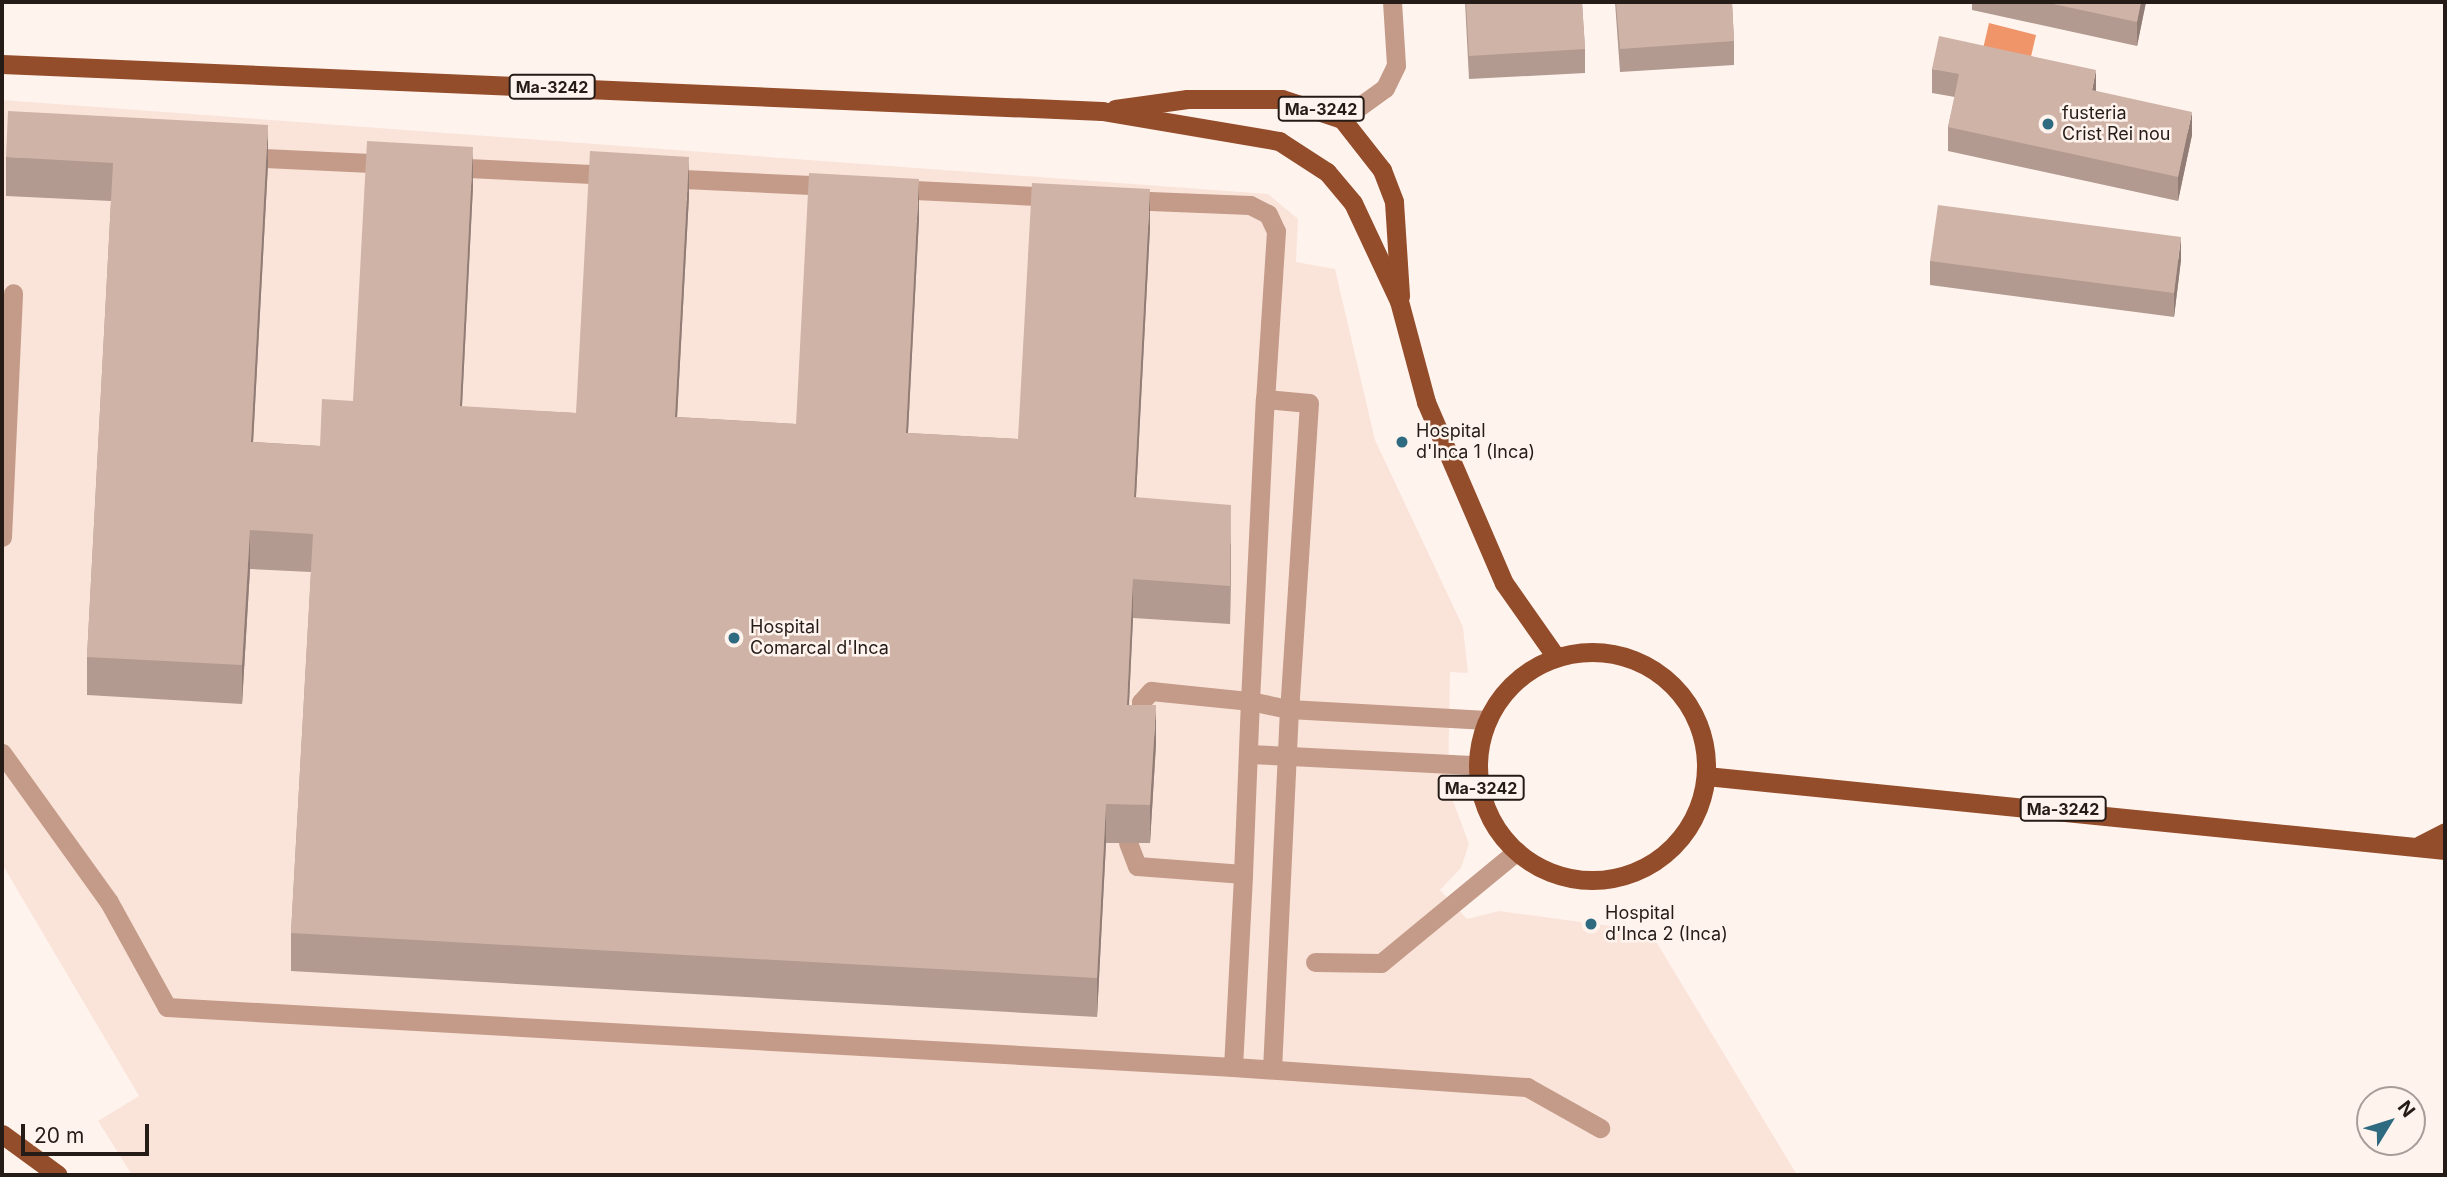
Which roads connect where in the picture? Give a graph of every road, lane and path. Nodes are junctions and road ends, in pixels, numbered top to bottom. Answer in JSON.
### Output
{"nodes":[{"id":1,"x":1392,"y":2,"type":"edge"},
{"id":2,"x":2,"y":64,"type":"edge"},
{"id":3,"x":1102,"y":111,"type":"junction"},
{"id":4,"x":1342,"y":119,"type":"junction"},
{"id":5,"x":223,"y":156,"type":"edge"},
{"id":6,"x":1080,"y":198,"type":"edge"},
{"id":7,"x":1106,"y":199,"type":"edge"},
{"id":8,"x":13,"y":293,"type":"dead end"},
{"id":9,"x":1399,"y":301,"type":"junction"},
{"id":10,"x":1265,"y":399,"type":"junction"},
{"id":11,"x":2,"y":537,"type":"edge"},
{"id":12,"x":1556,"y":657,"type":"junction"},
{"id":13,"x":1250,"y":701,"type":"junction"},
{"id":14,"x":1289,"y":709,"type":"junction"},
{"id":15,"x":1487,"y":720,"type":"junction"},
{"id":16,"x":1140,"y":744,"type":"edge"},
{"id":17,"x":2,"y":753,"type":"edge"},
{"id":18,"x":1249,"y":754,"type":"junction"},
{"id":19,"x":1286,"y":755,"type":"junction"},
{"id":20,"x":1477,"y":765,"type":"junction"},
{"id":21,"x":1706,"y":776,"type":"junction"},
{"id":22,"x":2445,"y":832,"type":"edge"},
{"id":23,"x":1128,"y":843,"type":"edge"},
{"id":24,"x":2420,"y":845,"type":"junction"},
{"id":25,"x":2445,"y":850,"type":"edge"},
{"id":26,"x":1517,"y":851,"type":"junction"},
{"id":27,"x":1243,"y":874,"type":"junction"},
{"id":28,"x":1315,"y":962,"type":"dead end"},
{"id":29,"x":1233,"y":1067,"type":"junction"},
{"id":30,"x":1272,"y":1068,"type":"junction"},
{"id":31,"x":1600,"y":1128,"type":"dead end"},
{"id":32,"x":2,"y":1134,"type":"edge"},
{"id":33,"x":58,"y":1175,"type":"edge"}],
"edges":[{"from":1,"to":4,"type":"street"},
{"from":2,"to":3,"type":"main road","number":"Ma-3242"},
{"from":3,"to":4,"type":"main road","number":"Ma-3242"},
{"from":3,"to":9,"type":"main road","number":"Ma-3242"},
{"from":4,"to":9,"type":"main road","number":"Ma-3242"},
{"from":5,"to":6,"type":"street"},
{"from":7,"to":10,"type":"street"},
{"from":8,"to":11,"type":"street"},
{"from":9,"to":12,"type":"main road","number":"Ma-3242"},
{"from":10,"to":13,"type":"street"},
{"from":10,"to":14,"type":"street"},
{"from":12,"to":15,"type":"main road","number":"Ma-3242"},
{"from":12,"to":21,"type":"main road","number":"Ma-3242"},
{"from":13,"to":14,"type":"street"},
{"from":13,"to":16,"type":"street"},
{"from":13,"to":18,"type":"street"},
{"from":14,"to":15,"type":"street"},
{"from":14,"to":19,"type":"street"},
{"from":15,"to":20,"type":"main road","number":"Ma-3242"},
{"from":17,"to":29,"type":"street"},
{"from":18,"to":19,"type":"street"},
{"from":18,"to":27,"type":"street"},
{"from":19,"to":20,"type":"street"},
{"from":19,"to":30,"type":"street"},
{"from":20,"to":26,"type":"main road","number":"Ma-3242"},
{"from":21,"to":24,"type":"main road","number":"Ma-3242"},
{"from":21,"to":26,"type":"main road","number":"Ma-3242"},
{"from":22,"to":24,"type":"main road"},
{"from":23,"to":27,"type":"street"},
{"from":24,"to":25,"type":"main road","number":"Ma-3242"},
{"from":26,"to":28,"type":"street"},
{"from":27,"to":29,"type":"street"},
{"from":29,"to":30,"type":"street"},
{"from":30,"to":31,"type":"street"},
{"from":32,"to":33,"type":"main road"}]}
